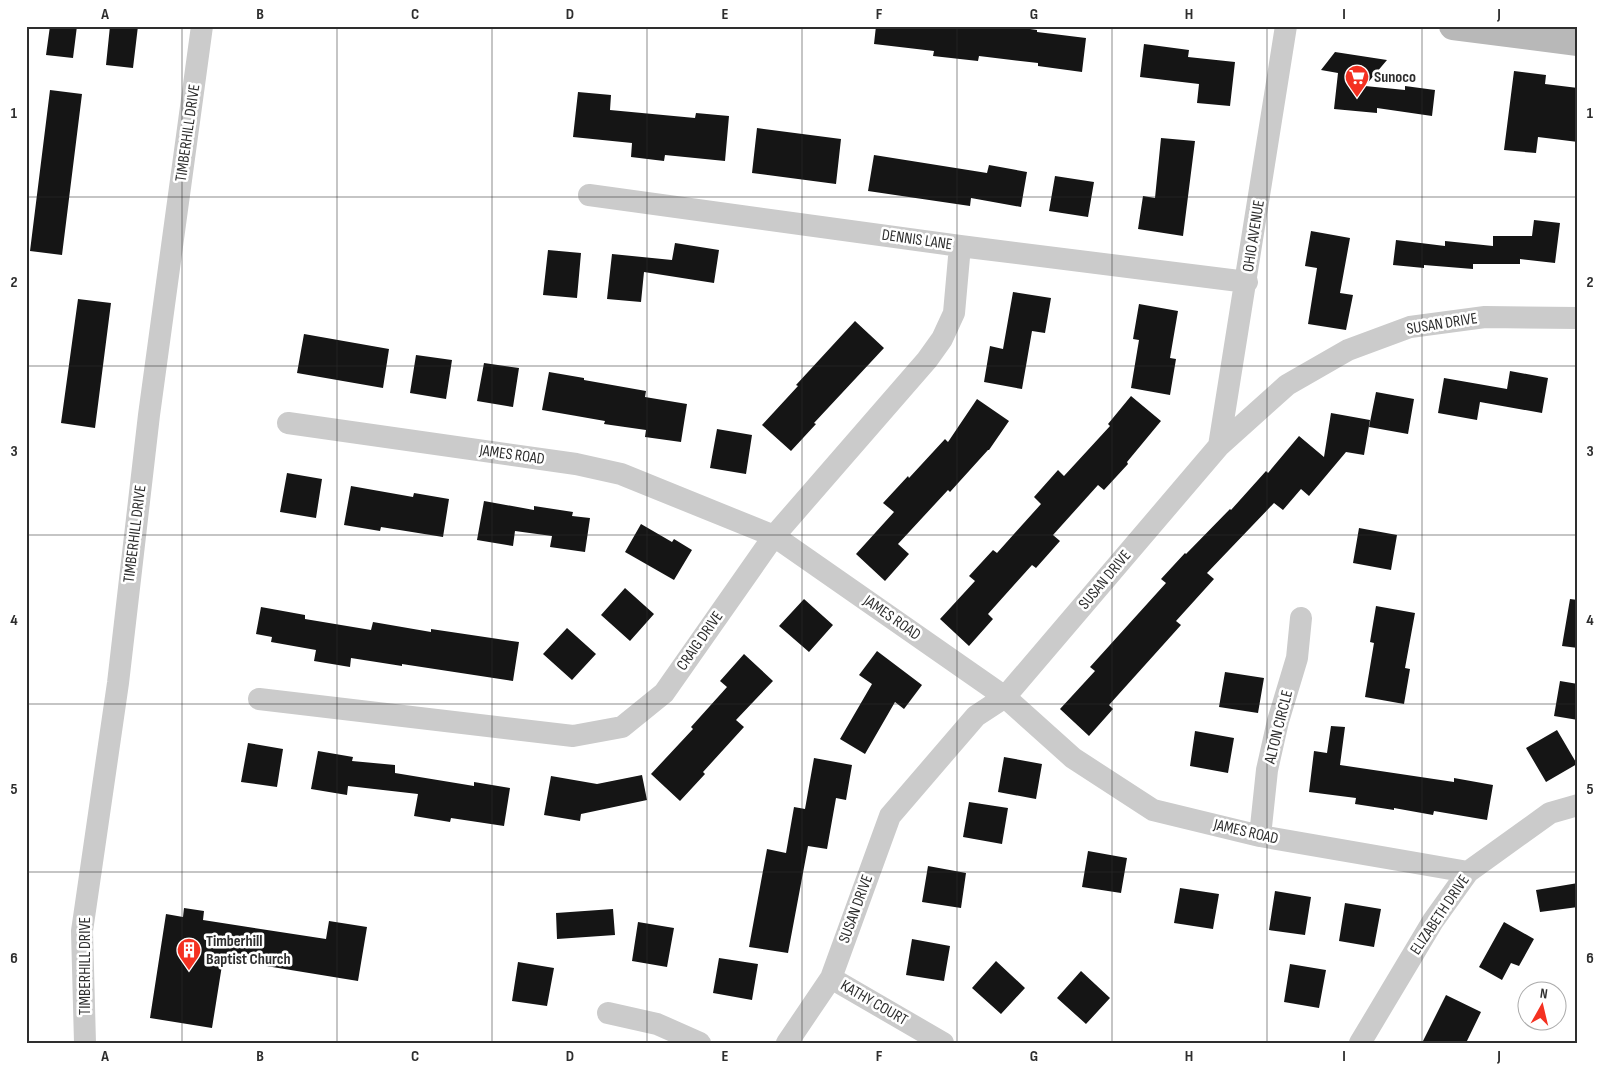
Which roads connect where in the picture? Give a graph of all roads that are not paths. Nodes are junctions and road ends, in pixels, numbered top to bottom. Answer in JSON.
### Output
{"nodes":[{"id":1,"x":202,"y":26,"type":"edge"},
{"id":2,"x":1286,"y":26,"type":"edge"},
{"id":3,"x":1453,"y":26,"type":"edge"},
{"id":4,"x":1578,"y":42,"type":"edge"},
{"id":5,"x":588,"y":195,"type":"dead end"},
{"id":6,"x":960,"y":246,"type":"junction"},
{"id":7,"x":1246,"y":282,"type":"junction"},
{"id":8,"x":1578,"y":318,"type":"edge"},
{"id":9,"x":288,"y":423,"type":"dead end"},
{"id":10,"x":1219,"y":446,"type":"junction"},
{"id":11,"x":774,"y":536,"type":"junction"},
{"id":12,"x":1301,"y":618,"type":"dead end"},
{"id":13,"x":1005,"y":698,"type":"junction"},
{"id":14,"x":259,"y":699,"type":"dead end"},
{"id":15,"x":1578,"y":805,"type":"edge"},
{"id":16,"x":1260,"y":836,"type":"junction"},
{"id":17,"x":1468,"y":872,"type":"junction"},
{"id":18,"x":831,"y":978,"type":"junction"},
{"id":19,"x":608,"y":1013,"type":"dead end"},
{"id":20,"x":85,"y":1043,"type":"edge"},
{"id":21,"x":700,"y":1043,"type":"edge"},
{"id":22,"x":787,"y":1043,"type":"edge"},
{"id":23,"x":943,"y":1043,"type":"edge"},
{"id":24,"x":1360,"y":1043,"type":"edge"}],
"edges":[{"from":1,"to":20,"type":"street","name":"TIMBERHILL DRIVE"},
{"from":2,"to":7,"type":"street","name":"OHIO AVENUE"},
{"from":3,"to":4,"type":"main road"},
{"from":5,"to":6,"type":"street","name":"DENNIS LANE"},
{"from":6,"to":7,"type":"street","name":"DENNIS LANE"},
{"from":6,"to":11,"type":"street","name":"CRAIG DRIVE"},
{"from":7,"to":10,"type":"street","name":"OHIO AVENUE"},
{"from":8,"to":10,"type":"street","name":"SUSAN DRIVE"},
{"from":9,"to":11,"type":"street","name":"JAMES ROAD"},
{"from":10,"to":13,"type":"street","name":"SUSAN DRIVE"},
{"from":11,"to":13,"type":"street","name":"JAMES ROAD"},
{"from":11,"to":14,"type":"street","name":"CRAIG DRIVE"},
{"from":12,"to":16,"type":"street","name":"ALTON CIRCLE"},
{"from":13,"to":16,"type":"street","name":"JAMES ROAD"},
{"from":13,"to":18,"type":"street","name":"SUSAN DRIVE"},
{"from":15,"to":17,"type":"street","name":"ELIZABETH DRIVE"},
{"from":16,"to":17,"type":"street","name":"JAMES ROAD"},
{"from":17,"to":24,"type":"street","name":"ELIZABETH DRIVE"},
{"from":18,"to":22,"type":"street","name":"SUSAN DRIVE"},
{"from":18,"to":23,"type":"street","name":"KATHY COURT"},
{"from":19,"to":21,"type":"street"}]}
